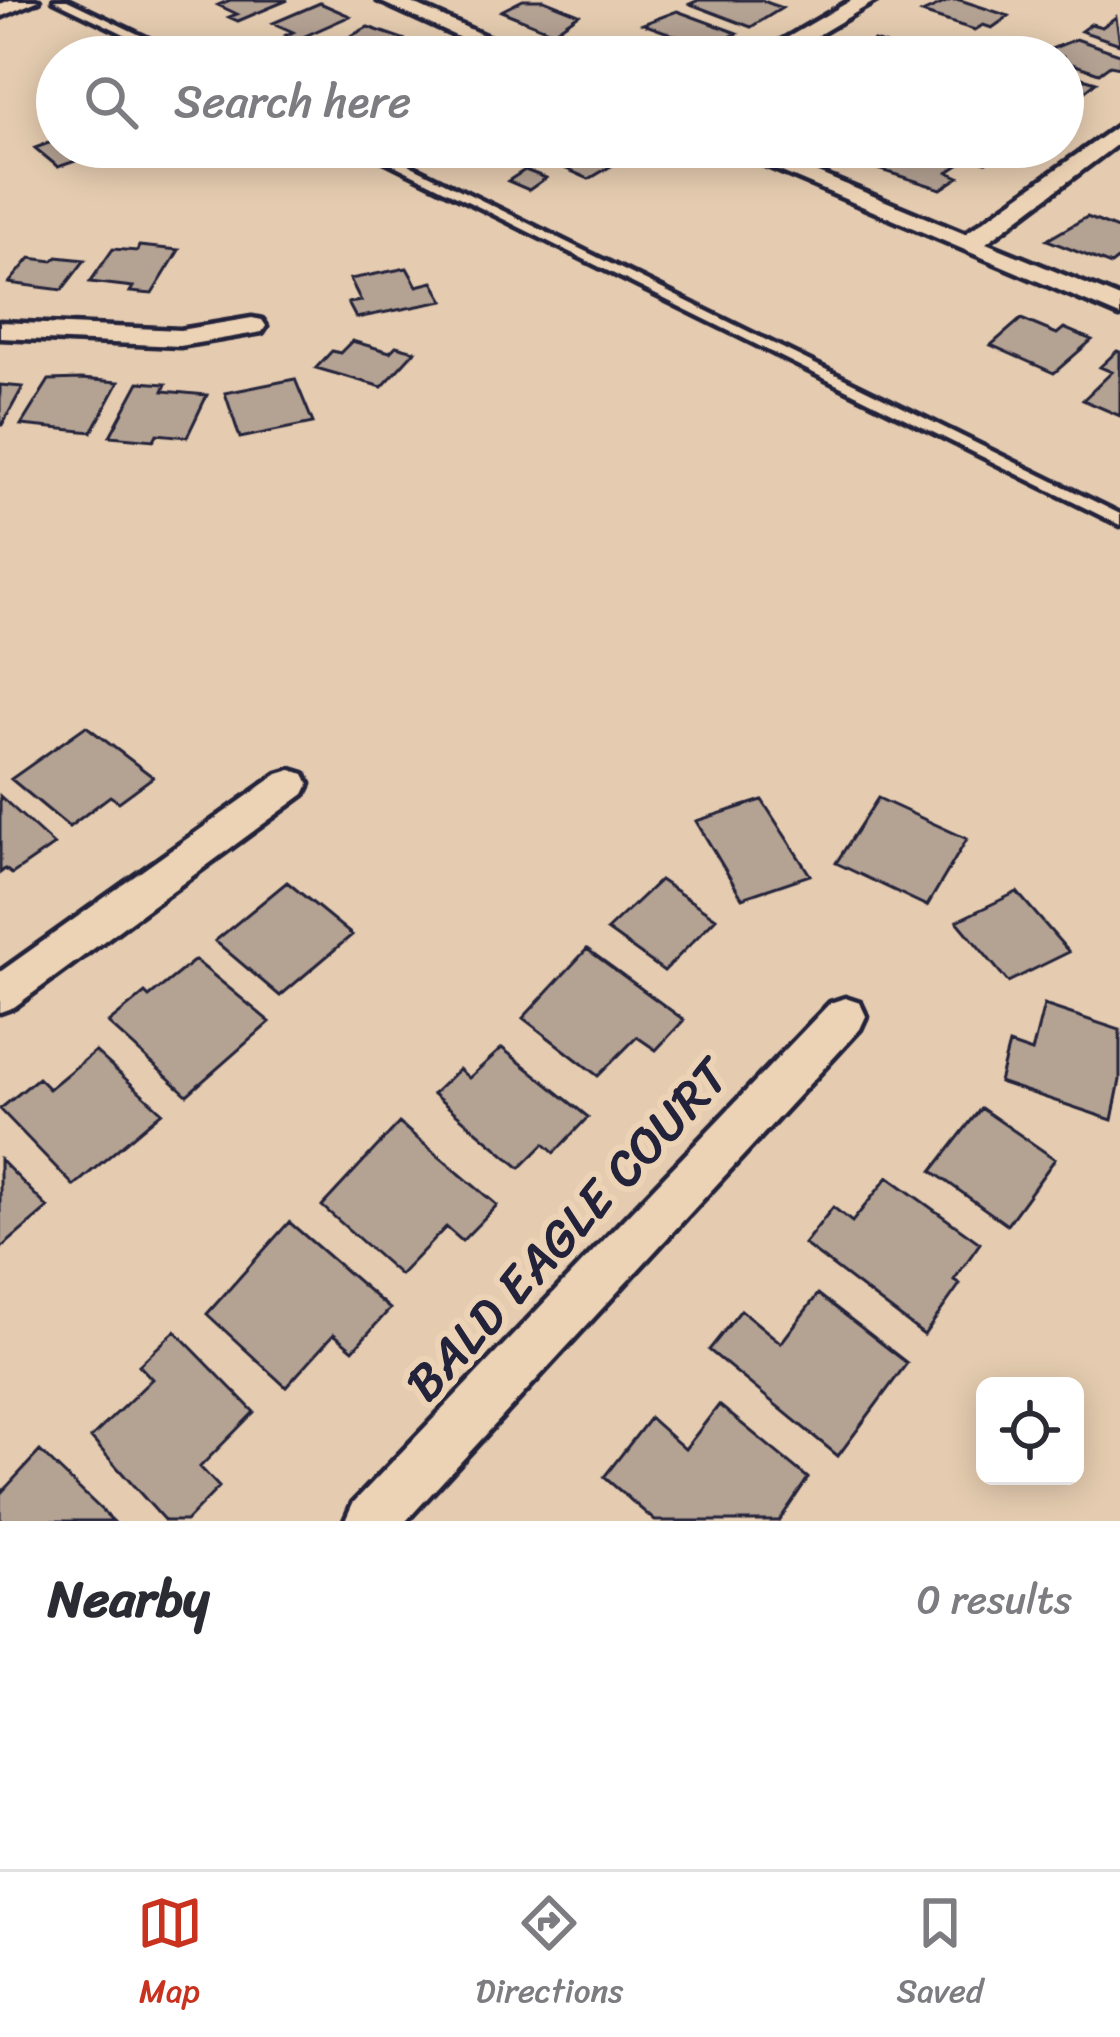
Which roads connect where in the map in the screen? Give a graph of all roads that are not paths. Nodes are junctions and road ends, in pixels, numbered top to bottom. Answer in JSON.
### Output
{"nodes":[{"id":1,"x":29,"y":0,"type":"edge"},
{"id":2,"x":59,"y":0,"type":"edge"},
{"id":3,"x":387,"y":0,"type":"edge"},
{"id":4,"x":448,"y":0,"type":"edge"},
{"id":5,"x":867,"y":0,"type":"edge"},
{"id":6,"x":0,"y":11,"type":"edge"},
{"id":7,"x":418,"y":14,"type":"junction"},
{"id":8,"x":136,"y":36,"type":"edge"},
{"id":9,"x":471,"y":36,"type":"edge"},
{"id":10,"x":803,"y":36,"type":"edge"},
{"id":11,"x":1120,"y":131,"type":"edge"},
{"id":12,"x":1084,"y":158,"type":"edge"},
{"id":13,"x":407,"y":168,"type":"edge"},
{"id":14,"x":785,"y":168,"type":"edge"},
{"id":15,"x":1070,"y":168,"type":"edge"},
{"id":16,"x":967,"y":245,"type":"junction"},
{"id":17,"x":1120,"y":308,"type":"edge"},
{"id":18,"x":252,"y":326,"type":"dead end"},
{"id":19,"x":0,"y":330,"type":"edge"},
{"id":20,"x":1120,"y":520,"type":"edge"},
{"id":21,"x":291,"y":784,"type":"dead end"},
{"id":22,"x":0,"y":995,"type":"edge"},
{"id":23,"x":845,"y":1016,"type":"dead end"},
{"id":24,"x":371,"y":1521,"type":"edge"}],
"edges":[{"from":1,"to":6,"type":"street"},
{"from":2,"to":8,"type":"lane"},
{"from":3,"to":7,"type":"street"},
{"from":4,"to":7,"type":"street"},
{"from":5,"to":10,"type":"street"},
{"from":7,"to":9,"type":"street"},
{"from":11,"to":12,"type":"street"},
{"from":13,"to":20,"type":"lane"},
{"from":14,"to":16,"type":"street"},
{"from":15,"to":16,"type":"street"},
{"from":16,"to":17,"type":"street"},
{"from":18,"to":19,"type":"street"},
{"from":21,"to":22,"type":"street"},
{"from":23,"to":24,"type":"street","name":"BALD EAGLE COURT"}]}
